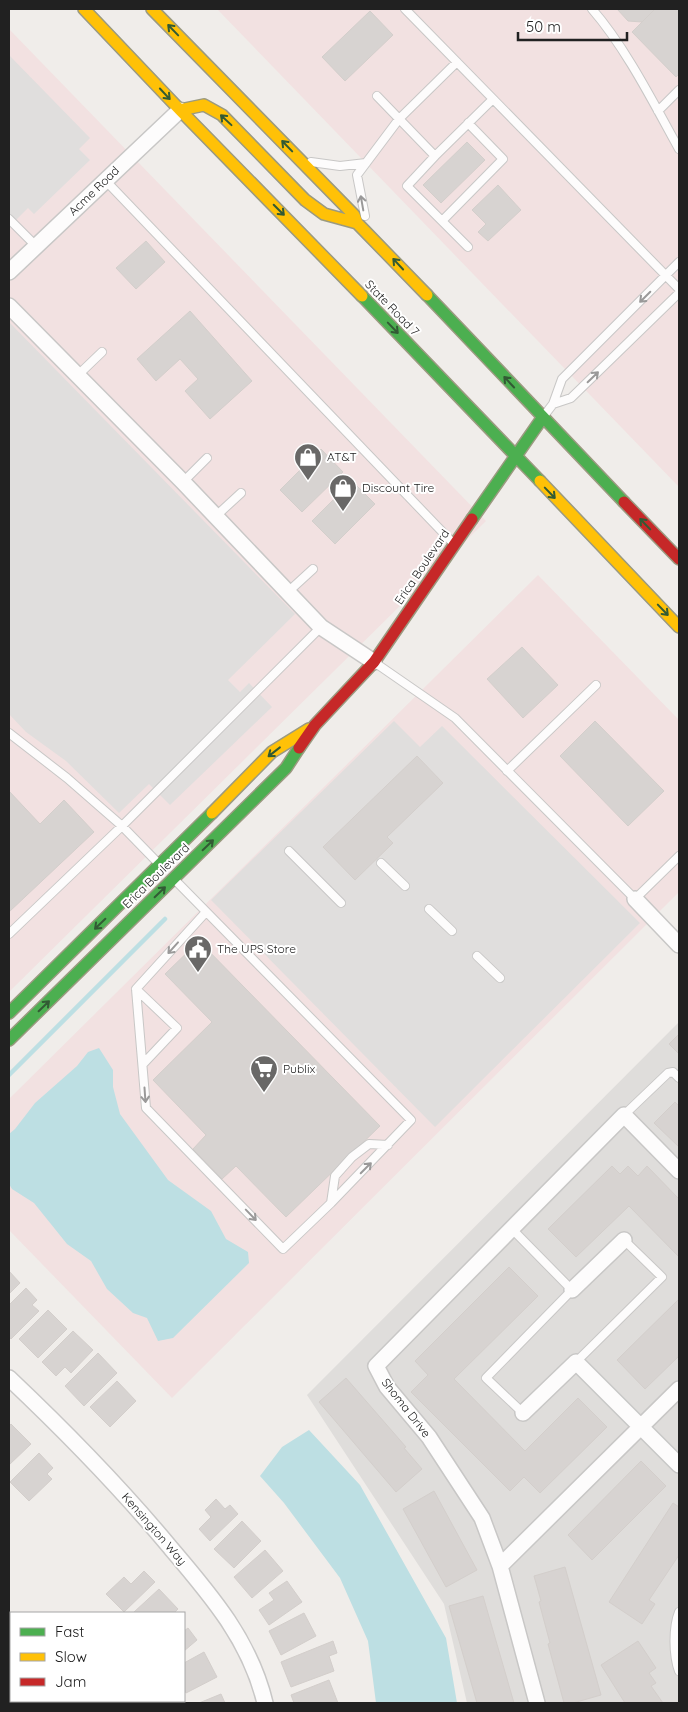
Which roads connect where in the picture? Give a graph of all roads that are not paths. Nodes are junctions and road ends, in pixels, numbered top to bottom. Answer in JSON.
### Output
{"nodes":[{"id":1,"x":84,"y":9,"type":"edge"},
{"id":2,"x":152,"y":9,"type":"edge"},
{"id":3,"x":405,"y":9,"type":"edge"},
{"id":4,"x":592,"y":9,"type":"edge"},
{"id":5,"x":457,"y":62,"type":"junction"},
{"id":6,"x":679,"y":90,"type":"edge"},
{"id":7,"x":377,"y":96,"type":"dead end"},
{"id":8,"x":493,"y":99,"type":"junction"},
{"id":9,"x":180,"y":110,"type":"junction"},
{"id":10,"x":658,"y":112,"type":"junction"},
{"id":11,"x":399,"y":119,"type":"junction"},
{"id":12,"x":468,"y":123,"type":"junction"},
{"id":13,"x":679,"y":149,"type":"edge"},
{"id":14,"x":435,"y":156,"type":"junction"},
{"id":15,"x":301,"y":160,"type":"junction"},
{"id":16,"x":366,"y":163,"type":"junction"},
{"id":17,"x":105,"y":180,"type":"junction"},
{"id":18,"x":9,"y":219,"type":"edge"},
{"id":19,"x":442,"y":221,"type":"junction"},
{"id":20,"x":357,"y":223,"type":"junction"},
{"id":21,"x":378,"y":243,"type":"junction"},
{"id":22,"x":36,"y":246,"type":"junction"},
{"id":23,"x":468,"y":247,"type":"dead end"},
{"id":24,"x":679,"y":262,"type":"edge"},
{"id":25,"x":9,"y":272,"type":"edge"},
{"id":26,"x":666,"y":275,"type":"junction"},
{"id":27,"x":679,"y":288,"type":"edge"},
{"id":28,"x":679,"y":293,"type":"edge"},
{"id":29,"x":9,"y":306,"type":"edge"},
{"id":30,"x":102,"y":352,"type":"dead end"},
{"id":31,"x":78,"y":375,"type":"junction"},
{"id":32,"x":553,"y":404,"type":"junction"},
{"id":33,"x":543,"y":417,"type":"junction"},
{"id":34,"x":207,"y":458,"type":"dead end"},
{"id":35,"x":516,"y":458,"type":"junction"},
{"id":36,"x":183,"y":482,"type":"junction"},
{"id":37,"x":241,"y":493,"type":"dead end"},
{"id":38,"x":216,"y":516,"type":"junction"},
{"id":39,"x":454,"y":544,"type":"junction"},
{"id":40,"x":679,"y":559,"type":"edge"},
{"id":41,"x":313,"y":569,"type":"dead end"},
{"id":42,"x":289,"y":591,"type":"junction"},
{"id":43,"x":322,"y":627,"type":"junction"},
{"id":44,"x":679,"y":627,"type":"edge"},
{"id":45,"x":374,"y":662,"type":"junction"},
{"id":46,"x":596,"y":685,"type":"dead end"},
{"id":47,"x":315,"y":725,"type":"junction"},
{"id":48,"x":9,"y":733,"type":"edge"},
{"id":49,"x":507,"y":770,"type":"junction"},
{"id":50,"x":122,"y":826,"type":"junction"},
{"id":51,"x":289,"y":850,"type":"dead end"},
{"id":52,"x":679,"y":856,"type":"edge"},
{"id":53,"x":381,"y":863,"type":"dead end"},
{"id":54,"x":160,"y":865,"type":"junction"},
{"id":55,"x":173,"y":879,"type":"junction"},
{"id":56,"x":405,"y":886,"type":"dead end"},
{"id":57,"x":635,"y":899,"type":"junction"},
{"id":58,"x":341,"y":903,"type":"dead end"},
{"id":59,"x":429,"y":910,"type":"dead end"},
{"id":60,"x":206,"y":912,"type":"junction"},
{"id":61,"x":452,"y":932,"type":"dead end"},
{"id":62,"x":9,"y":934,"type":"edge"},
{"id":63,"x":679,"y":945,"type":"edge"},
{"id":64,"x":476,"y":956,"type":"dead end"},
{"id":65,"x":500,"y":978,"type":"dead end"},
{"id":66,"x":136,"y":989,"type":"junction"},
{"id":67,"x":9,"y":1012,"type":"edge"},
{"id":68,"x":9,"y":1040,"type":"edge"},
{"id":69,"x":143,"y":1064,"type":"junction"},
{"id":70,"x":679,"y":1078,"type":"edge"},
{"id":71,"x":624,"y":1115,"type":"junction"},
{"id":72,"x":388,"y":1145,"type":"junction"},
{"id":73,"x":679,"y":1171,"type":"edge"},
{"id":74,"x":331,"y":1203,"type":"junction"},
{"id":75,"x":512,"y":1229,"type":"junction"},
{"id":76,"x":624,"y":1240,"type":"joint"},
{"id":77,"x":572,"y":1290,"type":"junction"},
{"id":78,"x":576,"y":1362,"type":"junction"},
{"id":79,"x":9,"y":1378,"type":"edge"},
{"id":80,"x":679,"y":1389,"type":"edge"},
{"id":81,"x":523,"y":1413,"type":"joint"},
{"id":82,"x":641,"y":1427,"type":"junction"},
{"id":83,"x":679,"y":1465,"type":"edge"},
{"id":84,"x":500,"y":1566,"type":"junction"},
{"id":85,"x":679,"y":1612,"type":"edge"},
{"id":86,"x":679,"y":1671,"type":"edge"},
{"id":87,"x":264,"y":1703,"type":"edge"},
{"id":88,"x":537,"y":1703,"type":"edge"}],
"edges":[{"from":1,"to":9,"type":"main road","name":"State Road 7","one_way":true},
{"from":15,"to":2,"type":"main road","one_way":true},
{"from":3,"to":5,"type":"lane"},
{"from":4,"to":10,"type":"lane"},
{"from":5,"to":8,"type":"lane"},
{"from":5,"to":11,"type":"lane"},
{"from":6,"to":10,"type":"lane"},
{"from":7,"to":11,"type":"lane"},
{"from":8,"to":12,"type":"lane"},
{"from":8,"to":26,"type":"lane"},
{"from":9,"to":17,"type":"street","name":"Acme Road"},
{"from":20,"to":9,"type":"main road","one_way":true},
{"from":9,"to":35,"type":"main road","name":"State Road 7","one_way":true},
{"from":10,"to":13,"type":"lane"},
{"from":11,"to":14,"type":"lane"},
{"from":11,"to":16,"type":"lane"},
{"from":12,"to":14,"type":"lane"},
{"from":12,"to":19,"type":"lane"},
{"from":14,"to":19,"type":"lane"},
{"from":15,"to":16,"type":"lane"},
{"from":15,"to":20,"type":"main road"},
{"from":21,"to":16,"type":"lane","one_way":true},
{"from":17,"to":22,"type":"street","name":"Acme Road"},
{"from":17,"to":39,"type":"lane"},
{"from":18,"to":22,"type":"lane"},
{"from":19,"to":23,"type":"lane"},
{"from":20,"to":21,"type":"main road"},
{"from":33,"to":21,"type":"main road","one_way":true},
{"from":22,"to":25,"type":"street","name":"Acme Road"},
{"from":24,"to":26,"type":"lane"},
{"from":26,"to":27,"type":"lane"},
{"from":26,"to":32,"type":"lane","one_way":true},
{"from":32,"to":28,"type":"lane","one_way":true},
{"from":29,"to":31,"type":"street"},
{"from":30,"to":31,"type":"lane"},
{"from":31,"to":36,"type":"street"},
{"from":32,"to":33,"type":"lane"},
{"from":33,"to":35,"type":"main road","name":"Erica Boulevard"},
{"from":40,"to":33,"type":"main road","one_way":true},
{"from":34,"to":36,"type":"lane"},
{"from":35,"to":39,"type":"main road","name":"Erica Boulevard"},
{"from":35,"to":44,"type":"main road","name":"State Road 7","one_way":true},
{"from":36,"to":38,"type":"street"},
{"from":37,"to":38,"type":"lane"},
{"from":38,"to":42,"type":"street"},
{"from":39,"to":45,"type":"main road","name":"Erica Boulevard"},
{"from":41,"to":42,"type":"lane"},
{"from":42,"to":43,"type":"street"},
{"from":43,"to":45,"type":"street"},
{"from":43,"to":50,"type":"lane"},
{"from":45,"to":47,"type":"main road","name":"Erica Boulevard"},
{"from":45,"to":49,"type":"lane"},
{"from":46,"to":49,"type":"lane"},
{"from":47,"to":54,"type":"main road","name":"Erica Boulevard","one_way":true},
{"from":55,"to":47,"type":"main road","name":"Erica Boulevard","one_way":true},
{"from":48,"to":50,"type":"lane"},
{"from":49,"to":57,"type":"lane"},
{"from":50,"to":54,"type":"lane"},
{"from":50,"to":62,"type":"lane"},
{"from":51,"to":58,"type":"lane"},
{"from":52,"to":57,"type":"lane"},
{"from":53,"to":56,"type":"lane"},
{"from":54,"to":55,"type":"lane"},
{"from":54,"to":67,"type":"main road","name":"Erica Boulevard","one_way":true},
{"from":55,"to":60,"type":"lane"},
{"from":68,"to":55,"type":"main road","name":"Erica Boulevard","one_way":true},
{"from":57,"to":63,"type":"street"},
{"from":59,"to":61,"type":"lane"},
{"from":60,"to":66,"type":"lane","one_way":true},
{"from":60,"to":72,"type":"lane"},
{"from":64,"to":65,"type":"lane"},
{"from":66,"to":69,"type":"lane"},
{"from":66,"to":69,"type":"lane"},
{"from":69,"to":74,"type":"lane","one_way":true},
{"from":70,"to":71,"type":"lane","name":"Shoma Drive"},
{"from":71,"to":73,"type":"street"},
{"from":71,"to":75,"type":"street","name":"Shoma Drive"},
{"from":74,"to":72,"type":"lane","one_way":true},
{"from":72,"to":74,"type":"lane"},
{"from":75,"to":77,"type":"lane"},
{"from":75,"to":84,"type":"street","name":"Shoma Drive"},
{"from":76,"to":77,"type":"street"},
{"from":76,"to":78,"type":"lane"},
{"from":77,"to":81,"type":"lane"},
{"from":78,"to":81,"type":"street"},
{"from":78,"to":82,"type":"street"},
{"from":79,"to":87,"type":"street","name":"Kensington Way"},
{"from":80,"to":82,"type":"street"},
{"from":82,"to":83,"type":"street"},
{"from":82,"to":84,"type":"street"},
{"from":84,"to":88,"type":"street","name":"Shoma Drive"},
{"from":85,"to":86,"type":"lane"}]}
